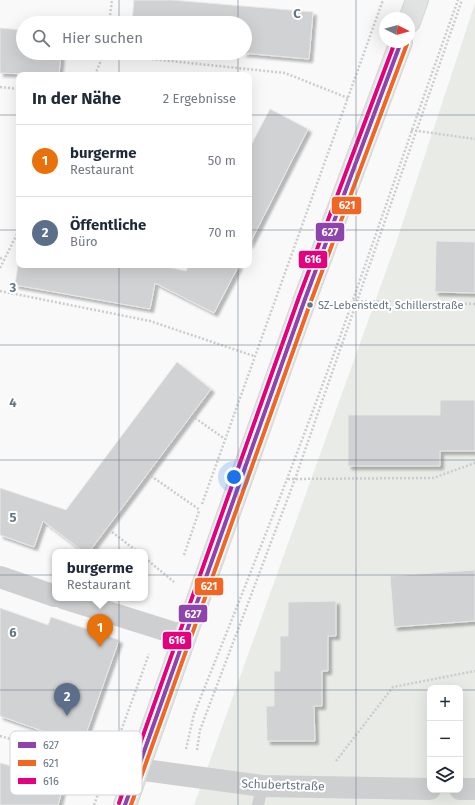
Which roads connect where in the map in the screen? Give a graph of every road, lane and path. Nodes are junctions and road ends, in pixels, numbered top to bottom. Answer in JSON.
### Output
{"nodes":[{"id":1,"x":112,"y":0,"type":"edge"},
{"id":2,"x":417,"y":0,"type":"edge"},
{"id":3,"x":458,"y":0,"type":"edge"},
{"id":4,"x":462,"y":0,"type":"edge"},
{"id":5,"x":413,"y":12,"type":"edge"},
{"id":6,"x":109,"y":16,"type":"edge"},
{"id":7,"x":399,"y":48,"type":"edge"},
{"id":8,"x":101,"y":60,"type":"edge"},
{"id":9,"x":167,"y":60,"type":"edge"},
{"id":10,"x":97,"y":72,"type":"edge"},
{"id":11,"x":0,"y":87,"type":"edge"},
{"id":12,"x":16,"y":89,"type":"edge"},
{"id":13,"x":348,"y":98,"type":"dead end"},
{"id":14,"x":410,"y":130,"type":"junction"},
{"id":15,"x":416,"y":131,"type":"junction"},
{"id":16,"x":475,"y":139,"type":"edge"},
{"id":17,"x":16,"y":236,"type":"edge"},
{"id":18,"x":0,"y":258,"type":"edge"},
{"id":19,"x":4,"y":259,"type":"junction"},
{"id":20,"x":0,"y":268,"type":"edge"},
{"id":21,"x":0,"y":291,"type":"edge"},
{"id":22,"x":353,"y":301,"type":"junction"},
{"id":23,"x":358,"y":301,"type":"junction"},
{"id":24,"x":475,"y":304,"type":"edge"},
{"id":25,"x":254,"y":356,"type":"dead end"},
{"id":26,"x":195,"y":418,"type":"dead end"},
{"id":27,"x":225,"y":439,"type":"dead end"},
{"id":28,"x":475,"y":463,"type":"edge"},
{"id":29,"x":152,"y":476,"type":"dead end"},
{"id":30,"x":288,"y":479,"type":"junction"},
{"id":31,"x":295,"y":479,"type":"junction"},
{"id":32,"x":200,"y":510,"type":"dead end"},
{"id":33,"x":112,"y":532,"type":"dead end"},
{"id":34,"x":134,"y":549,"type":"edge"},
{"id":35,"x":148,"y":560,"type":"edge"},
{"id":36,"x":0,"y":576,"type":"edge"},
{"id":37,"x":174,"y":582,"type":"dead end"},
{"id":38,"x":52,"y":595,"type":"edge"},
{"id":39,"x":73,"y":601,"type":"edge"},
{"id":40,"x":184,"y":636,"type":"junction"},
{"id":41,"x":475,"y":670,"type":"edge"},
{"id":42,"x":0,"y":736,"type":"edge"},
{"id":43,"x":10,"y":739,"type":"edge"},
{"id":44,"x":342,"y":753,"type":"dead end"},
{"id":45,"x":142,"y":755,"type":"edge"},
{"id":46,"x":142,"y":770,"type":"edge"},
{"id":47,"x":186,"y":776,"type":"junction"},
{"id":48,"x":427,"y":789,"type":"edge"},
{"id":49,"x":463,"y":789,"type":"edge"},
{"id":50,"x":475,"y":790,"type":"edge"},
{"id":51,"x":128,"y":795,"type":"edge"},
{"id":52,"x":260,"y":796,"type":"edge"},
{"id":53,"x":125,"y":805,"type":"edge"}],
"edges":[{"from":1,"to":6,"type":"path"},
{"from":2,"to":5,"type":"street"},
{"from":3,"to":14,"type":"path"},
{"from":4,"to":15,"type":"path"},
{"from":7,"to":40,"type":"street"},
{"from":8,"to":10,"type":"path"},
{"from":9,"to":13,"type":"path"},
{"from":11,"to":12,"type":"path"},
{"from":14,"to":15,"type":"path"},
{"from":14,"to":22,"type":"path"},
{"from":15,"to":16,"type":"path"},
{"from":15,"to":23,"type":"path"},
{"from":17,"to":19,"type":"path"},
{"from":18,"to":19,"type":"path"},
{"from":19,"to":20,"type":"path"},
{"from":21,"to":25,"type":"path"},
{"from":22,"to":23,"type":"path"},
{"from":22,"to":30,"type":"path"},
{"from":23,"to":24,"type":"path"},
{"from":23,"to":31,"type":"path"},
{"from":26,"to":27,"type":"path"},
{"from":28,"to":31,"type":"path"},
{"from":29,"to":32,"type":"path"},
{"from":30,"to":31,"type":"path"},
{"from":30,"to":47,"type":"path"},
{"from":31,"to":47,"type":"path"},
{"from":33,"to":34,"type":"path"},
{"from":35,"to":37,"type":"path"},
{"from":36,"to":38,"type":"street"},
{"from":39,"to":40,"type":"street"},
{"from":40,"to":45,"type":"street"},
{"from":41,"to":44,"type":"path"},
{"from":42,"to":43,"type":"path"},
{"from":46,"to":47,"type":"street","name":"Schubertstraße"},
{"from":47,"to":52,"type":"street","name":"Schubertstraße"},
{"from":48,"to":52,"type":"street","name":"Schubertstraße"},
{"from":49,"to":50,"type":"street"},
{"from":51,"to":53,"type":"street"}]}
